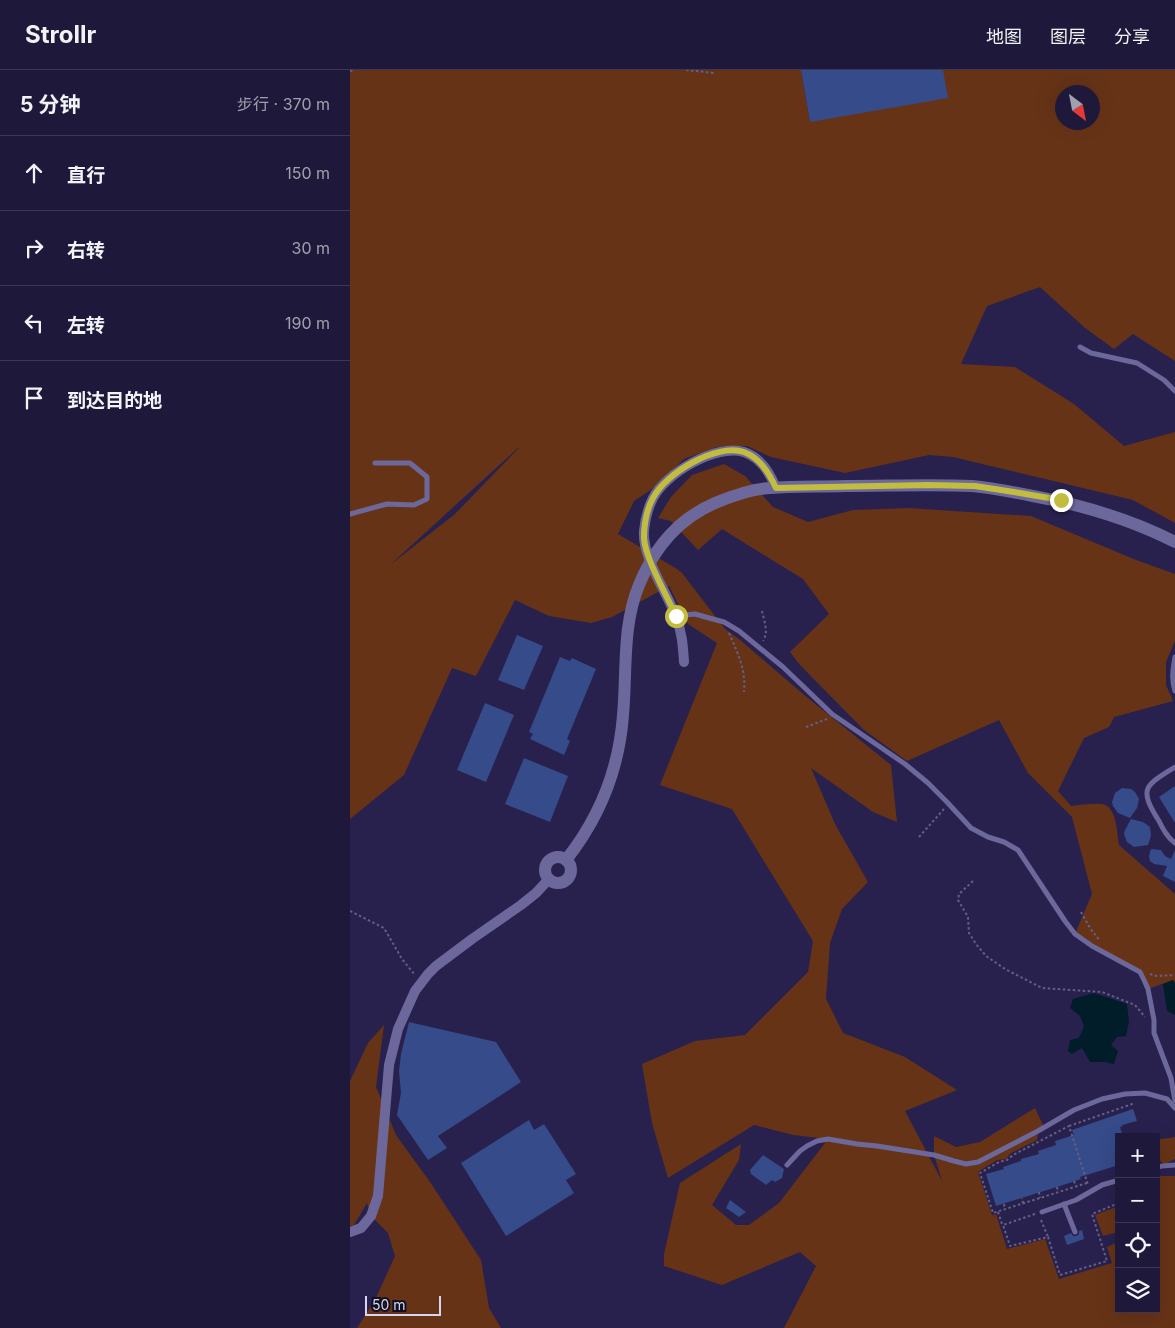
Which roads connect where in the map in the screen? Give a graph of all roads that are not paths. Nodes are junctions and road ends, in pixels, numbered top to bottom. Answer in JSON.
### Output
{"nodes":[{"id":1,"x":1080,"y":347,"type":"dead end"},
{"id":2,"x":1175,"y":392,"type":"edge"},
{"id":3,"x":375,"y":463,"type":"dead end"},
{"id":4,"x":776,"y":488,"type":"junction"},
{"id":5,"x":350,"y":514,"type":"edge"},
{"id":6,"x":1175,"y":542,"type":"edge"},
{"id":7,"x":676,"y":616,"type":"junction"},
{"id":8,"x":1175,"y":657,"type":"edge"},
{"id":9,"x":684,"y":662,"type":"dead end"},
{"id":10,"x":1175,"y":691,"type":"edge"},
{"id":11,"x":1175,"y":767,"type":"edge"},
{"id":12,"x":1175,"y":843,"type":"edge"},
{"id":13,"x":566,"y":860,"type":"junction"},
{"id":14,"x":549,"y":879,"type":"junction"},
{"id":15,"x":1175,"y":1101,"type":"edge"},
{"id":16,"x":1175,"y":1108,"type":"edge"},
{"id":17,"x":787,"y":1165,"type":"dead end"},
{"id":18,"x":1175,"y":1165,"type":"edge"},
{"id":19,"x":1160,"y":1167,"type":"edge"},
{"id":20,"x":1115,"y":1181,"type":"edge"},
{"id":21,"x":1064,"y":1204,"type":"junction"},
{"id":22,"x":1042,"y":1212,"type":"dead end"},
{"id":23,"x":350,"y":1232,"type":"edge"},
{"id":24,"x":1075,"y":1232,"type":"dead end"}],
"edges":[{"from":1,"to":2,"type":"lane"},
{"from":3,"to":5,"type":"lane"},
{"from":4,"to":6,"type":"street"},
{"from":4,"to":7,"type":"street"},
{"from":4,"to":13,"type":"street"},
{"from":7,"to":9,"type":"street"},
{"from":7,"to":15,"type":"lane"},
{"from":8,"to":10,"type":"lane"},
{"from":11,"to":12,"type":"lane"},
{"from":13,"to":14,"type":"street"},
{"from":13,"to":14,"type":"street"},
{"from":14,"to":23,"type":"street"},
{"from":16,"to":17,"type":"lane"},
{"from":18,"to":19,"type":"lane"},
{"from":20,"to":21,"type":"lane"},
{"from":21,"to":22,"type":"lane"},
{"from":21,"to":24,"type":"lane"}]}
